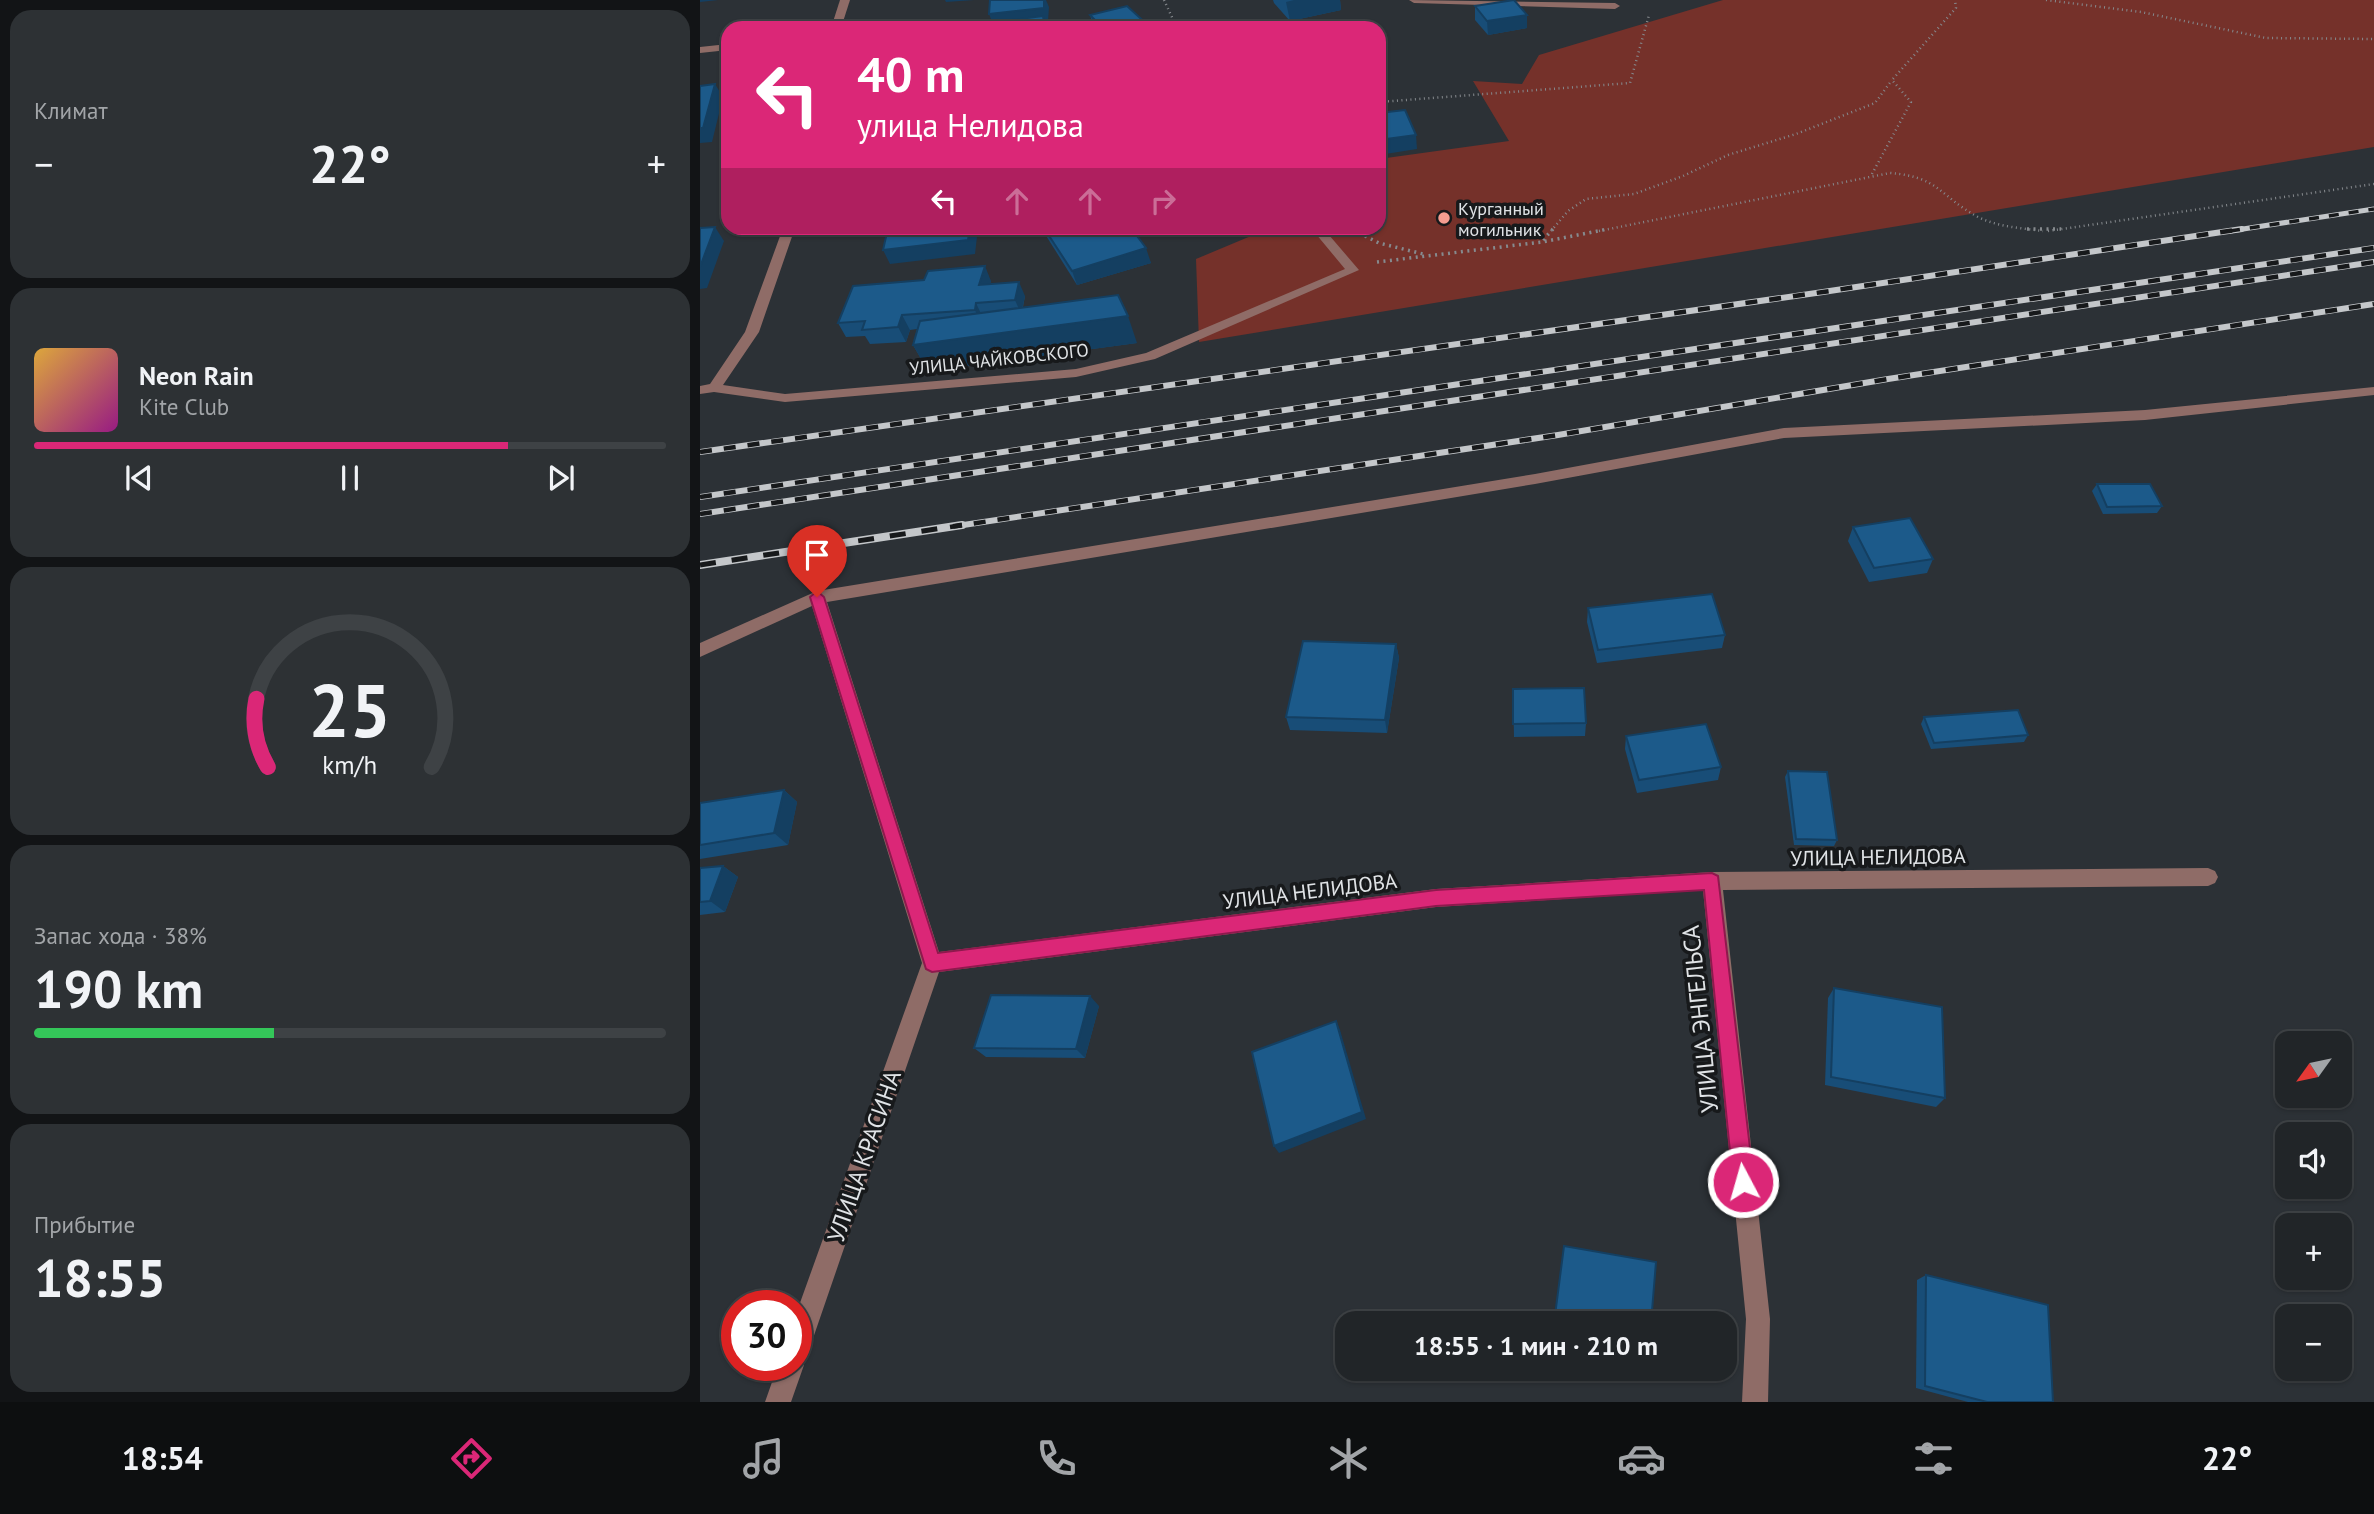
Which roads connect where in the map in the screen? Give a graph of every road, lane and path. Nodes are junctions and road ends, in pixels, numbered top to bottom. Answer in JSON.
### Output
{"nodes":[{"id":1,"x":845,"y":0,"type":"edge"},
{"id":2,"x":1164,"y":0,"type":"edge"},
{"id":3,"x":1414,"y":0,"type":"edge"},
{"id":4,"x":1955,"y":0,"type":"edge"},
{"id":5,"x":2046,"y":0,"type":"edge"},
{"id":6,"x":1615,"y":6,"type":"dead end"},
{"id":7,"x":1649,"y":15,"type":"dead end"},
{"id":8,"x":838,"y":21,"type":"edge"},
{"id":9,"x":1174,"y":21,"type":"edge"},
{"id":10,"x":2374,"y":39,"type":"edge"},
{"id":11,"x":721,"y":48,"type":"edge"},
{"id":12,"x":700,"y":50,"type":"edge"},
{"id":13,"x":1892,"y":80,"type":"junction"},
{"id":14,"x":1386,"y":101,"type":"edge"},
{"id":15,"x":1871,"y":175,"type":"junction"},
{"id":16,"x":2374,"y":184,"type":"edge"},
{"id":17,"x":787,"y":235,"type":"edge"},
{"id":18,"x":1323,"y":235,"type":"edge"},
{"id":19,"x":1362,"y":235,"type":"dead end"},
{"id":20,"x":1542,"y":242,"type":"junction"},
{"id":21,"x":1427,"y":255,"type":"junction"},
{"id":22,"x":1353,"y":270,"type":"junction"},
{"id":23,"x":707,"y":389,"type":"edge"},
{"id":24,"x":2374,"y":391,"type":"edge"},
{"id":25,"x":817,"y":597,"type":"junction"},
{"id":26,"x":700,"y":650,"type":"edge"},
{"id":27,"x":2208,"y":877,"type":"dead end"},
{"id":28,"x":1712,"y":881,"type":"junction"},
{"id":29,"x":932,"y":963,"type":"junction"},
{"id":30,"x":812,"y":1304,"type":"edge"},
{"id":31,"x":785,"y":1381,"type":"edge"},
{"id":32,"x":778,"y":1402,"type":"edge"},
{"id":33,"x":1755,"y":1402,"type":"edge"}],
"edges":[{"from":1,"to":8,"type":"street"},
{"from":2,"to":9,"type":"path"},
{"from":3,"to":6,"type":"street"},
{"from":4,"to":13,"type":"path"},
{"from":5,"to":10,"type":"path"},
{"from":7,"to":14,"type":"path"},
{"from":11,"to":12,"type":"street"},
{"from":13,"to":15,"type":"path"},
{"from":13,"to":20,"type":"path"},
{"from":15,"to":16,"type":"path"},
{"from":15,"to":20,"type":"path"},
{"from":17,"to":23,"type":"street"},
{"from":18,"to":22,"type":"street"},
{"from":19,"to":21,"type":"path"},
{"from":20,"to":21,"type":"path"},
{"from":21,"to":22,"type":"path"},
{"from":22,"to":23,"type":"street","name":"УЛИЦА ЧАЙКОВСКОГО"},
{"from":24,"to":25,"type":"street"},
{"from":25,"to":26,"type":"street"},
{"from":25,"to":29,"type":"street"},
{"from":27,"to":28,"type":"street","name":"УЛИЦА НЕЛИДОВА"},
{"from":28,"to":29,"type":"street","name":"УЛИЦА НЕЛИДОВА"},
{"from":28,"to":33,"type":"street","name":"УЛИЦА ЭНГЕЛЬСА"},
{"from":29,"to":30,"type":"street","name":"УЛИЦА КРАСИНА"},
{"from":31,"to":32,"type":"street"}]}
